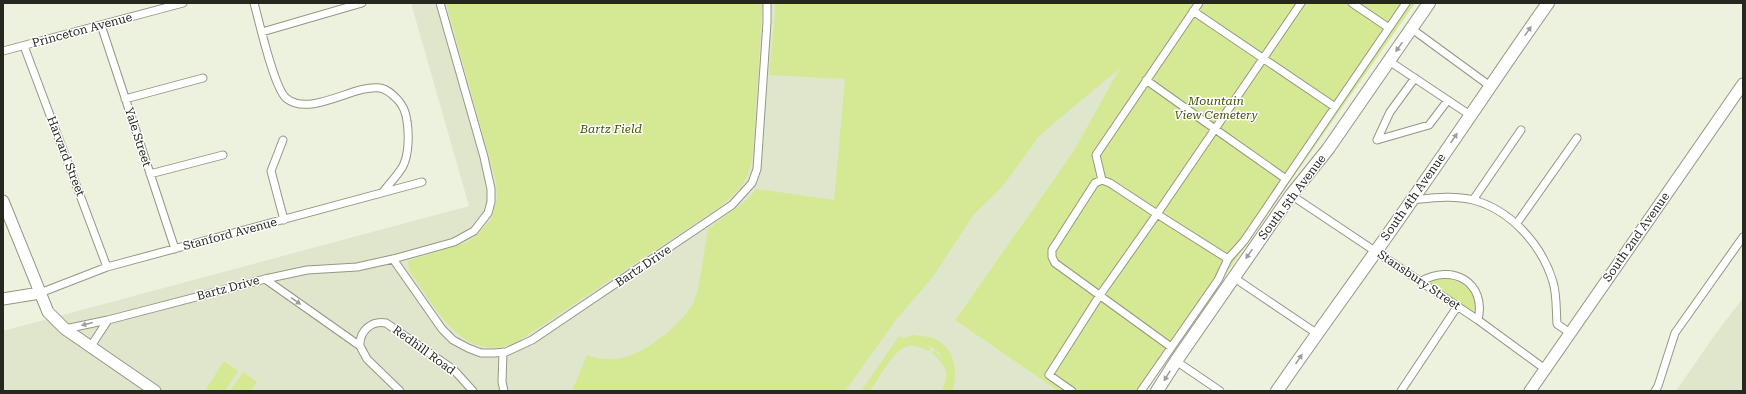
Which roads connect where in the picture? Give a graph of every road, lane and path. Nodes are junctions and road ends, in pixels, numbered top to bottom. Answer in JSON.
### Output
{"nodes":[{"id":1,"x":183,"y":3,"type":"edge"},
{"id":2,"x":254,"y":3,"type":"edge"},
{"id":3,"x":362,"y":3,"type":"edge"},
{"id":4,"x":440,"y":3,"type":"edge"},
{"id":5,"x":767,"y":3,"type":"edge"},
{"id":6,"x":1198,"y":3,"type":"edge"},
{"id":7,"x":1301,"y":3,"type":"edge"},
{"id":8,"x":1352,"y":3,"type":"edge"},
{"id":9,"x":1406,"y":3,"type":"edge"},
{"id":10,"x":1429,"y":3,"type":"edge"},
{"id":11,"x":1548,"y":3,"type":"edge"},
{"id":12,"x":1193,"y":11,"type":"junction"},
{"id":13,"x":102,"y":25,"type":"junction"},
{"id":14,"x":1389,"y":28,"type":"junction"},
{"id":15,"x":1412,"y":29,"type":"junction"},
{"id":16,"x":262,"y":32,"type":"junction"},
{"id":17,"x":24,"y":46,"type":"junction"},
{"id":18,"x":3,"y":51,"type":"edge"},
{"id":19,"x":1263,"y":58,"type":"junction"},
{"id":20,"x":1389,"y":60,"type":"junction"},
{"id":21,"x":203,"y":78,"type":"dead end"},
{"id":22,"x":1416,"y":78,"type":"junction"},
{"id":23,"x":1146,"y":80,"type":"junction"},
{"id":24,"x":1490,"y":86,"type":"junction"},
{"id":25,"x":1741,"y":92,"type":"edge"},
{"id":26,"x":125,"y":99,"type":"junction"},
{"id":27,"x":1448,"y":100,"type":"junction"},
{"id":28,"x":1335,"y":107,"type":"junction"},
{"id":29,"x":1470,"y":114,"type":"junction"},
{"id":30,"x":1215,"y":129,"type":"junction"},
{"id":31,"x":1521,"y":130,"type":"dead end"},
{"id":32,"x":1577,"y":138,"type":"dead end"},
{"id":33,"x":283,"y":140,"type":"dead end"},
{"id":34,"x":223,"y":155,"type":"dead end"},
{"id":35,"x":150,"y":174,"type":"junction"},
{"id":36,"x":1286,"y":179,"type":"junction"},
{"id":37,"x":1102,"y":180,"type":"junction"},
{"id":38,"x":422,"y":182,"type":"dead end"},
{"id":39,"x":383,"y":192,"type":"junction"},
{"id":40,"x":1291,"y":195,"type":"junction"},
{"id":41,"x":1412,"y":200,"type":"junction"},
{"id":42,"x":1473,"y":200,"type":"junction"},
{"id":43,"x":3,"y":201,"type":"edge"},
{"id":44,"x":1157,"y":214,"type":"junction"},
{"id":45,"x":284,"y":220,"type":"junction"},
{"id":46,"x":1517,"y":223,"type":"junction"},
{"id":47,"x":1743,"y":237,"type":"edge"},
{"id":48,"x":175,"y":249,"type":"junction"},
{"id":49,"x":1376,"y":251,"type":"junction"},
{"id":50,"x":393,"y":259,"type":"junction"},
{"id":51,"x":1228,"y":259,"type":"junction"},
{"id":52,"x":107,"y":267,"type":"junction"},
{"id":53,"x":1233,"y":277,"type":"junction"},
{"id":54,"x":264,"y":279,"type":"junction"},
{"id":55,"x":1420,"y":282,"type":"junction"},
{"id":56,"x":40,"y":293,"type":"junction"},
{"id":57,"x":1100,"y":295,"type":"junction"},
{"id":58,"x":3,"y":298,"type":"edge"},
{"id":59,"x":1457,"y":307,"type":"junction"},
{"id":60,"x":108,"y":320,"type":"junction"},
{"id":61,"x":1478,"y":320,"type":"junction"},
{"id":62,"x":65,"y":329,"type":"junction"},
{"id":63,"x":1316,"y":333,"type":"junction"},
{"id":64,"x":1570,"y":333,"type":"junction"},
{"id":65,"x":91,"y":346,"type":"junction"},
{"id":66,"x":360,"y":346,"type":"junction"},
{"id":67,"x":1171,"y":347,"type":"junction"},
{"id":68,"x":503,"y":352,"type":"junction"},
{"id":69,"x":1176,"y":361,"type":"junction"},
{"id":70,"x":1545,"y":368,"type":"junction"},
{"id":71,"x":156,"y":391,"type":"edge"},
{"id":72,"x":400,"y":391,"type":"edge"},
{"id":73,"x":473,"y":391,"type":"edge"},
{"id":74,"x":504,"y":391,"type":"edge"},
{"id":75,"x":1072,"y":391,"type":"edge"},
{"id":76,"x":1141,"y":391,"type":"edge"},
{"id":77,"x":1157,"y":391,"type":"edge"},
{"id":78,"x":1220,"y":391,"type":"edge"},
{"id":79,"x":1277,"y":391,"type":"edge"},
{"id":80,"x":1401,"y":391,"type":"edge"},
{"id":81,"x":1530,"y":391,"type":"edge"},
{"id":82,"x":1655,"y":391,"type":"edge"}],
"edges":[{"from":1,"to":13,"type":"street","name":"Princeton Avenue"},
{"from":2,"to":16,"type":"street"},
{"from":3,"to":16,"type":"street"},
{"from":4,"to":50,"type":"street","name":"Bartz Drive"},
{"from":5,"to":68,"type":"street","name":"Bartz Drive"},
{"from":6,"to":12,"type":"street"},
{"from":7,"to":19,"type":"street"},
{"from":8,"to":14,"type":"street"},
{"from":9,"to":14,"type":"street"},
{"from":10,"to":15,"type":"main road","name":"South 5th Avenue"},
{"from":24,"to":11,"type":"main road","name":"South 4th Avenue","one_way":true},
{"from":12,"to":19,"type":"street"},
{"from":12,"to":23,"type":"street"},
{"from":13,"to":17,"type":"street","name":"Princeton Avenue"},
{"from":13,"to":26,"type":"street","name":"Yale Street"},
{"from":14,"to":28,"type":"street"},
{"from":15,"to":20,"type":"main road","name":"South 5th Avenue","one_way":true},
{"from":15,"to":24,"type":"street"},
{"from":16,"to":39,"type":"street"},
{"from":17,"to":18,"type":"street","name":"Princeton Avenue"},
{"from":17,"to":52,"type":"street","name":"Harvard Street"},
{"from":19,"to":28,"type":"street"},
{"from":19,"to":30,"type":"street"},
{"from":20,"to":22,"type":"street"},
{"from":20,"to":40,"type":"main road","name":"South 5th Avenue"},
{"from":21,"to":26,"type":"street"},
{"from":22,"to":27,"type":"street"},
{"from":22,"to":27,"type":"street"},
{"from":23,"to":30,"type":"street"},
{"from":23,"to":37,"type":"street"},
{"from":24,"to":29,"type":"main road","name":"South 4th Avenue"},
{"from":25,"to":64,"type":"street","name":"South 2nd Avenue"},
{"from":26,"to":35,"type":"street","name":"Yale Street"},
{"from":27,"to":29,"type":"street"},
{"from":28,"to":36,"type":"street"},
{"from":41,"to":29,"type":"main road","name":"South 4th Avenue","one_way":true},
{"from":30,"to":36,"type":"street"},
{"from":30,"to":44,"type":"street"},
{"from":31,"to":42,"type":"street"},
{"from":32,"to":46,"type":"street"},
{"from":33,"to":45,"type":"street"},
{"from":34,"to":35,"type":"street"},
{"from":35,"to":48,"type":"street","name":"Yale Street"},
{"from":36,"to":51,"type":"street"},
{"from":37,"to":44,"type":"street"},
{"from":37,"to":57,"type":"street"},
{"from":38,"to":39,"type":"street","name":"Stanford Avenue"},
{"from":39,"to":45,"type":"street","name":"Stanford Avenue"},
{"from":40,"to":49,"type":"street","name":"Stansbury Street"},
{"from":40,"to":53,"type":"main road","name":"South 5th Avenue","one_way":true},
{"from":41,"to":42,"type":"street"},
{"from":41,"to":49,"type":"main road","name":"South 4th Avenue"},
{"from":42,"to":46,"type":"street"},
{"from":43,"to":56,"type":"street"},
{"from":44,"to":51,"type":"street"},
{"from":44,"to":57,"type":"street"},
{"from":45,"to":48,"type":"street","name":"Stanford Avenue"},
{"from":46,"to":64,"type":"street"},
{"from":47,"to":82,"type":"street"},
{"from":48,"to":52,"type":"street","name":"Stanford Avenue"},
{"from":49,"to":55,"type":"street","name":"Stansbury Street"},
{"from":49,"to":63,"type":"main road","name":"South 4th Avenue"},
{"from":50,"to":54,"type":"street","name":"Bartz Drive"},
{"from":50,"to":68,"type":"street","name":"Bartz Drive"},
{"from":51,"to":67,"type":"street"},
{"from":52,"to":56,"type":"street","name":"Stanford Avenue"},
{"from":53,"to":63,"type":"street"},
{"from":53,"to":69,"type":"main road","name":"South 5th Avenue"},
{"from":54,"to":60,"type":"street","name":"Bartz Drive"},
{"from":54,"to":66,"type":"street","one_way":true},
{"from":55,"to":59,"type":"street","name":"Stansbury Street"},
{"from":55,"to":61,"type":"street"},
{"from":56,"to":58,"type":"street"},
{"from":56,"to":62,"type":"street"},
{"from":57,"to":67,"type":"street"},
{"from":57,"to":75,"type":"street"},
{"from":59,"to":61,"type":"street","name":"Stansbury Street"},
{"from":59,"to":80,"type":"street"},
{"from":60,"to":62,"type":"street","name":"Bartz Drive","one_way":true},
{"from":60,"to":65,"type":"street"},
{"from":61,"to":70,"type":"street","name":"Stansbury Street"},
{"from":62,"to":65,"type":"street"},
{"from":79,"to":63,"type":"main road","name":"South 4th Avenue","one_way":true},
{"from":64,"to":70,"type":"street","name":"South 2nd Avenue"},
{"from":65,"to":71,"type":"street"},
{"from":66,"to":72,"type":"street"},
{"from":66,"to":73,"type":"street","name":"Redhill Road"},
{"from":67,"to":76,"type":"street"},
{"from":68,"to":74,"type":"street"},
{"from":69,"to":77,"type":"main road","name":"South 5th Avenue","one_way":true},
{"from":69,"to":78,"type":"street"},
{"from":70,"to":81,"type":"street","name":"South 2nd Avenue"}]}
